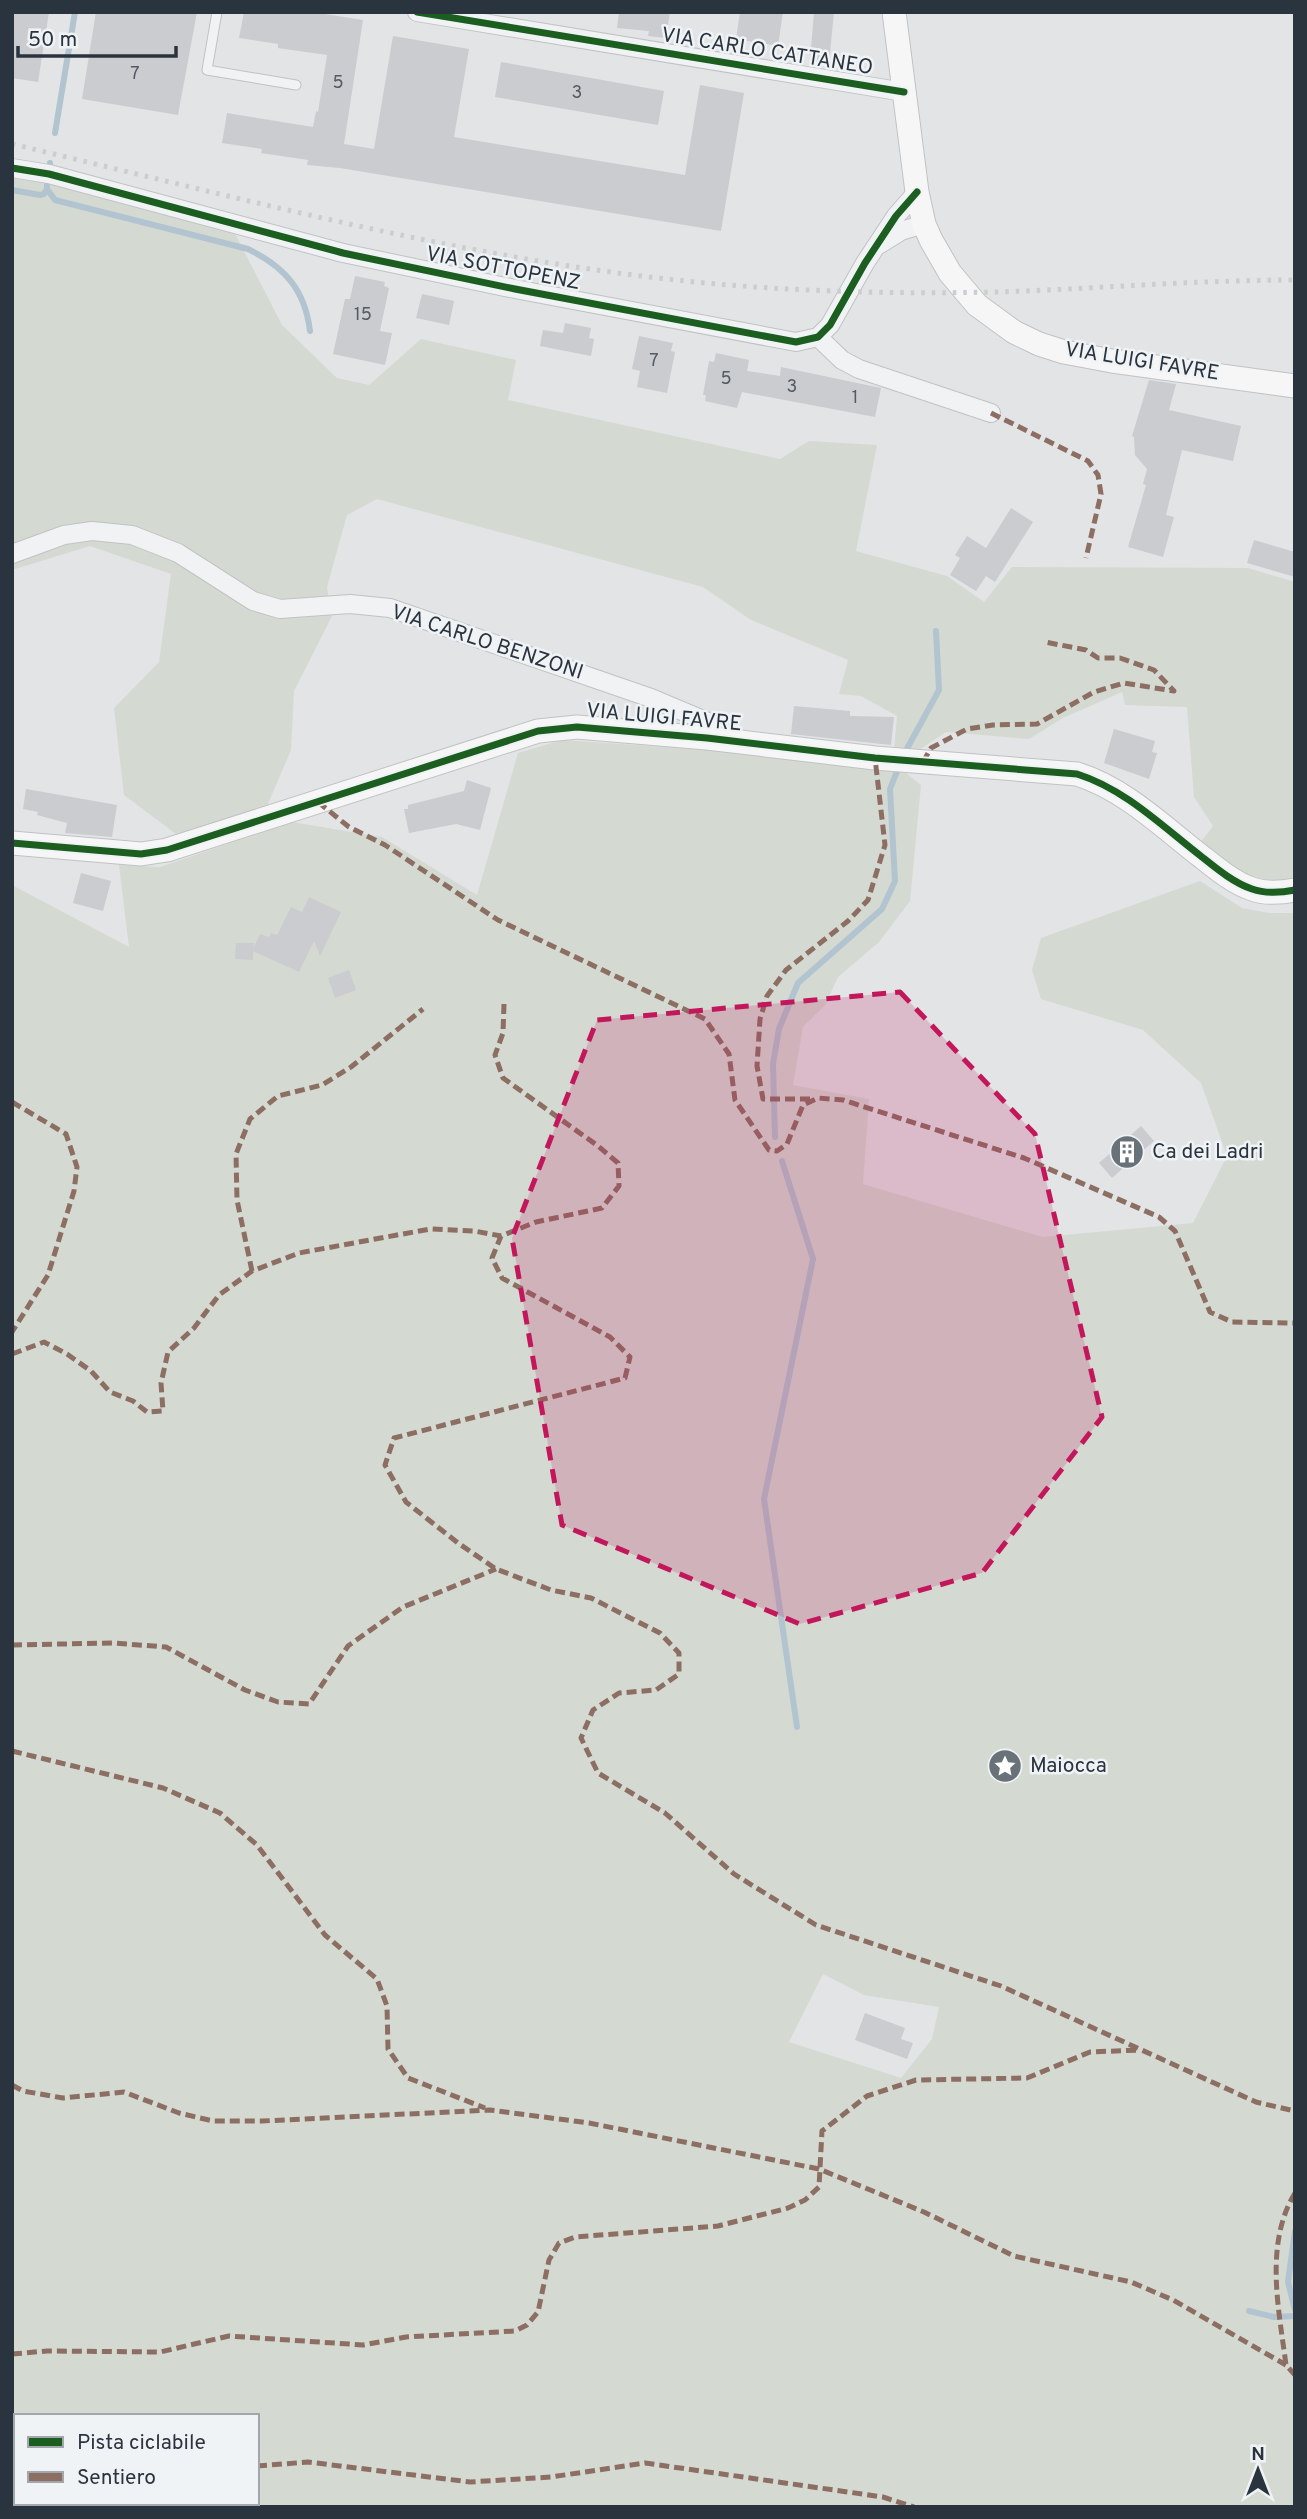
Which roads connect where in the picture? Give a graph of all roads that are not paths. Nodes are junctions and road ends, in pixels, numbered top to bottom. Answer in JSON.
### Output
{"nodes":[{"id":1,"x":217,"y":12,"type":"edge"},
{"id":2,"x":417,"y":12,"type":"edge"},
{"id":3,"x":894,"y":12,"type":"edge"},
{"id":4,"x":296,"y":85,"type":"dead end"},
{"id":5,"x":904,"y":92,"type":"junction"},
{"id":6,"x":12,"y":168,"type":"edge"},
{"id":7,"x":917,"y":192,"type":"junction"},
{"id":8,"x":924,"y":224,"type":"junction"},
{"id":9,"x":877,"y":246,"type":"junction"},
{"id":10,"x":818,"y":337,"type":"junction"},
{"id":11,"x":1295,"y":386,"type":"edge"},
{"id":12,"x":991,"y":413,"type":"dead end"},
{"id":13,"x":12,"y":554,"type":"edge"},
{"id":14,"x":707,"y":738,"type":"junction"},
{"id":15,"x":12,"y":843,"type":"edge"},
{"id":16,"x":1295,"y":890,"type":"edge"}],
"edges":[{"from":1,"to":4,"type":"lane"},
{"from":2,"to":5,"type":"street","name":"VIA CARLO CATTANEO"},
{"from":3,"to":5,"type":"street","name":"VIA LUIGI FAVRE"},
{"from":5,"to":7,"type":"street","name":"VIA LUIGI FAVRE"},
{"from":6,"to":10,"type":"street","name":"VIA SOTTOPENZ"},
{"from":7,"to":8,"type":"street","name":"VIA LUIGI FAVRE"},
{"from":7,"to":9,"type":"street"},
{"from":8,"to":9,"type":"street"},
{"from":8,"to":11,"type":"street","name":"VIA LUIGI FAVRE"},
{"from":9,"to":10,"type":"street"},
{"from":10,"to":12,"type":"street"},
{"from":13,"to":14,"type":"street","name":"VIA CARLO BENZONI"},
{"from":14,"to":15,"type":"street","name":"VIA LUIGI FAVRE"},
{"from":14,"to":16,"type":"street","name":"VIA LUIGI FAVRE"}]}
